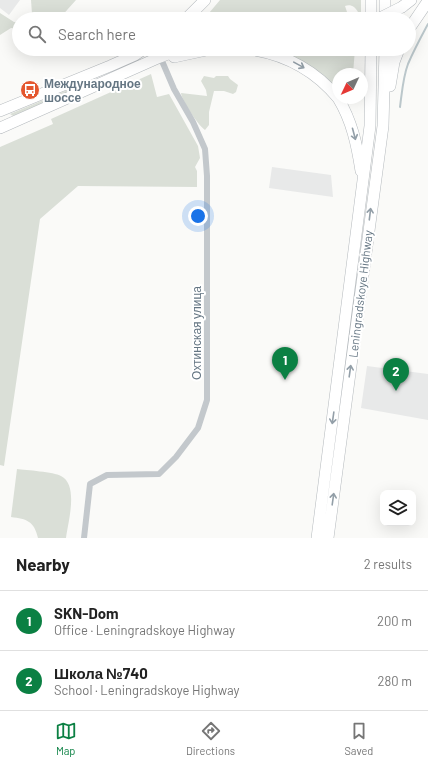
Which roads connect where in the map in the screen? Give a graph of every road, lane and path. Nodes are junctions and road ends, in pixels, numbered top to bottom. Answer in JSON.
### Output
{"nodes":[{"id":1,"x":205,"y":0,"type":"edge"},
{"id":2,"x":371,"y":0,"type":"edge"},
{"id":3,"x":385,"y":0,"type":"edge"},
{"id":4,"x":428,"y":1,"type":"edge"},
{"id":5,"x":407,"y":4,"type":"edge"},
{"id":6,"x":193,"y":12,"type":"edge"},
{"id":7,"x":371,"y":12,"type":"edge"},
{"id":8,"x":385,"y":12,"type":"edge"},
{"id":9,"x":392,"y":12,"type":"edge"},
{"id":10,"x":416,"y":19,"type":"edge"},
{"id":11,"x":133,"y":56,"type":"edge"},
{"id":12,"x":163,"y":56,"type":"edge"},
{"id":13,"x":177,"y":56,"type":"edge"},
{"id":14,"x":280,"y":56,"type":"edge"},
{"id":15,"x":371,"y":56,"type":"edge"},
{"id":16,"x":385,"y":56,"type":"edge"},
{"id":17,"x":396,"y":56,"type":"edge"},
{"id":18,"x":162,"y":61,"type":"junction"},
{"id":19,"x":144,"y":65,"type":"junction"},
{"id":20,"x":332,"y":91,"type":"edge"},
{"id":21,"x":341,"y":104,"type":"edge"},
{"id":22,"x":0,"y":111,"type":"edge"},
{"id":23,"x":382,"y":126,"type":"junction"},
{"id":24,"x":0,"y":128,"type":"edge"},
{"id":25,"x":363,"y":185,"type":"junction"},
{"id":26,"x":84,"y":538,"type":"edge"},
{"id":27,"x":317,"y":538,"type":"edge"},
{"id":28,"x":328,"y":538,"type":"edge"}],
"edges":[{"from":1,"to":6,"type":"highway"},
{"from":2,"to":7,"type":"highway"},
{"from":3,"to":8,"type":"highway"},
{"from":4,"to":10,"type":"highway"},
{"from":5,"to":9,"type":"highway","bridge":true},
{"from":11,"to":22,"type":"highway"},
{"from":12,"to":19,"type":"highway"},
{"from":13,"to":18,"type":"highway"},
{"from":14,"to":20,"type":"highway","one_way":true},
{"from":15,"to":25,"type":"highway","name":"Leningradskoye Highway"},
{"from":16,"to":23,"type":"highway","name":"Leningradskoye Highway"},
{"from":17,"to":23,"type":"highway"},
{"from":18,"to":19,"type":"highway"},
{"from":18,"to":26,"type":"street","name":"Охтинская улица"},
{"from":19,"to":24,"type":"highway"},
{"from":21,"to":25,"type":"highway","one_way":true},
{"from":28,"to":23,"type":"highway","name":"Leningradskoye Highway","one_way":true},
{"from":25,"to":27,"type":"highway","name":"Leningradskoye Highway","one_way":true}]}
